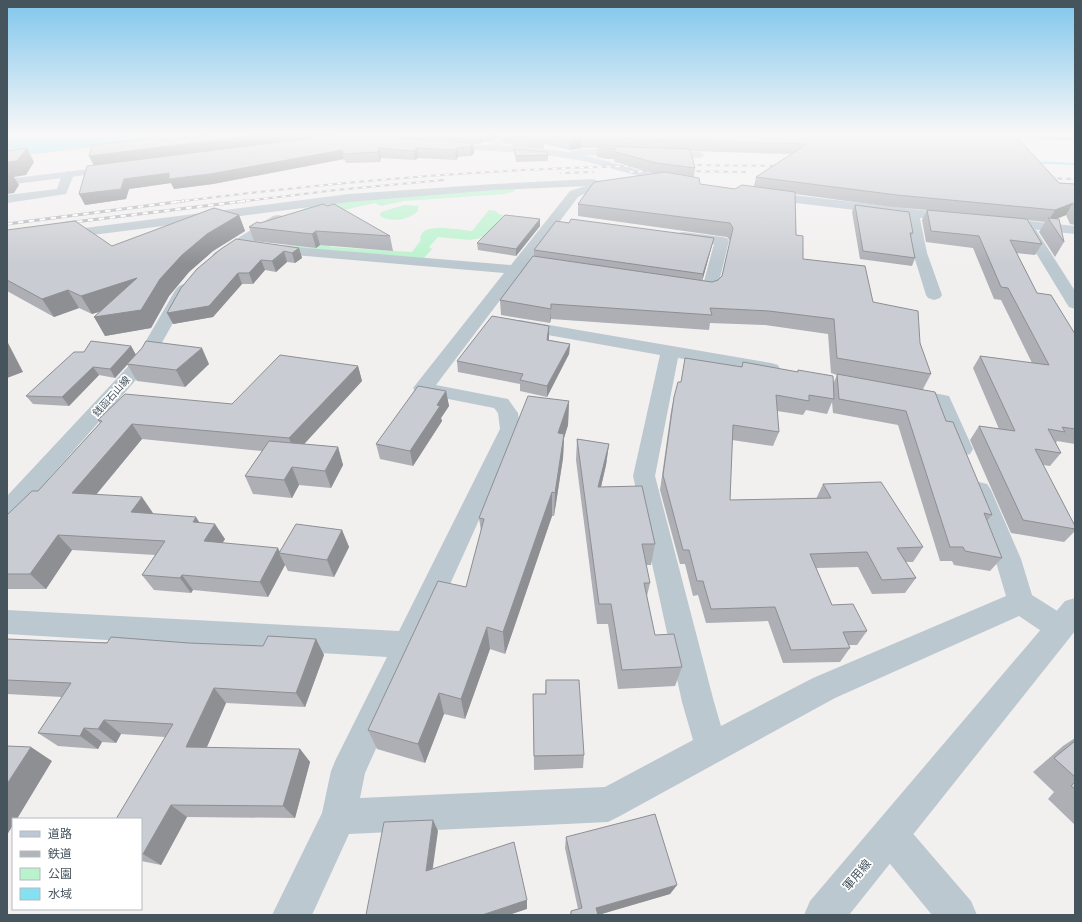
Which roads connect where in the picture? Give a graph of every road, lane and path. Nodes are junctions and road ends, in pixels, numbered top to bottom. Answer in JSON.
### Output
{"nodes":[{"id":1,"x":37,"y":178,"type":"edge"},
{"id":2,"x":67,"y":178,"type":"edge"},
{"id":3,"x":656,"y":178,"type":"edge"},
{"id":4,"x":664,"y":180,"type":"junction"},
{"id":5,"x":7,"y":182,"type":"edge"},
{"id":6,"x":679,"y":183,"type":"edge"},
{"id":7,"x":629,"y":185,"type":"junction"},
{"id":8,"x":753,"y":194,"type":"edge"},
{"id":9,"x":7,"y":199,"type":"edge"},
{"id":10,"x":300,"y":204,"type":"junction"},
{"id":11,"x":912,"y":214,"type":"junction"},
{"id":12,"x":555,"y":219,"type":"junction"},
{"id":13,"x":965,"y":219,"type":"edge"},
{"id":14,"x":570,"y":221,"type":"edge"},
{"id":15,"x":988,"y":221,"type":"edge"},
{"id":16,"x":1026,"y":225,"type":"junction"},
{"id":17,"x":1075,"y":230,"type":"edge"},
{"id":18,"x":669,"y":234,"type":"edge"},
{"id":19,"x":7,"y":242,"type":"edge"},
{"id":20,"x":238,"y":244,"type":"junction"},
{"id":21,"x":537,"y":264,"type":"edge"},
{"id":22,"x":518,"y":266,"type":"junction"},
{"id":23,"x":670,"y":284,"type":"edge"},
{"id":24,"x":934,"y":295,"type":"dead end"},
{"id":25,"x":1075,"y":304,"type":"edge"},
{"id":26,"x":477,"y":318,"type":"junction"},
{"id":27,"x":670,"y":352,"type":"junction"},
{"id":28,"x":787,"y":372,"type":"edge"},
{"id":29,"x":887,"y":390,"type":"edge"},
{"id":30,"x":7,"y":511,"type":"edge"},
{"id":31,"x":1021,"y":602,"type":"junction"},
{"id":32,"x":1068,"y":619,"type":"edge"},
{"id":33,"x":7,"y":622,"type":"edge"},
{"id":34,"x":407,"y":645,"type":"junction"},
{"id":35,"x":712,"y":749,"type":"junction"},
{"id":36,"x":339,"y":817,"type":"junction"},
{"id":37,"x":890,"y":835,"type":"junction"},
{"id":38,"x":292,"y":915,"type":"edge"},
{"id":39,"x":824,"y":915,"type":"edge"},
{"id":40,"x":957,"y":915,"type":"edge"}],
"edges":[{"from":1,"to":5,"type":"main road"},
{"from":2,"to":9,"type":"street"},
{"from":3,"to":4,"type":"main road"},
{"from":4,"to":6,"type":"main road"},
{"from":4,"to":7,"type":"street"},
{"from":7,"to":10,"type":"street"},
{"from":7,"to":12,"type":"street"},
{"from":8,"to":11,"type":"main road"},
{"from":10,"to":19,"type":"street"},
{"from":10,"to":20,"type":"street","name":"銭函石山線"},
{"from":11,"to":13,"type":"main road"},
{"from":11,"to":24,"type":"street"},
{"from":12,"to":14,"type":"street"},
{"from":12,"to":22,"type":"street"},
{"from":15,"to":16,"type":"main road"},
{"from":16,"to":17,"type":"main road"},
{"from":16,"to":25,"type":"street"},
{"from":18,"to":23,"type":"street"},
{"from":20,"to":22,"type":"street"},
{"from":20,"to":30,"type":"street","name":"銭函石山線"},
{"from":21,"to":22,"type":"street"},
{"from":22,"to":26,"type":"street"},
{"from":26,"to":27,"type":"street"},
{"from":26,"to":34,"type":"street"},
{"from":27,"to":28,"type":"street"},
{"from":27,"to":35,"type":"street"},
{"from":29,"to":31,"type":"street"},
{"from":31,"to":32,"type":"street"},
{"from":31,"to":35,"type":"street"},
{"from":32,"to":37,"type":"street","name":"軍用線"},
{"from":33,"to":34,"type":"street"},
{"from":34,"to":36,"type":"street"},
{"from":35,"to":36,"type":"street"},
{"from":36,"to":38,"type":"street"},
{"from":37,"to":39,"type":"street","name":"軍用線"},
{"from":37,"to":40,"type":"street"}]}
